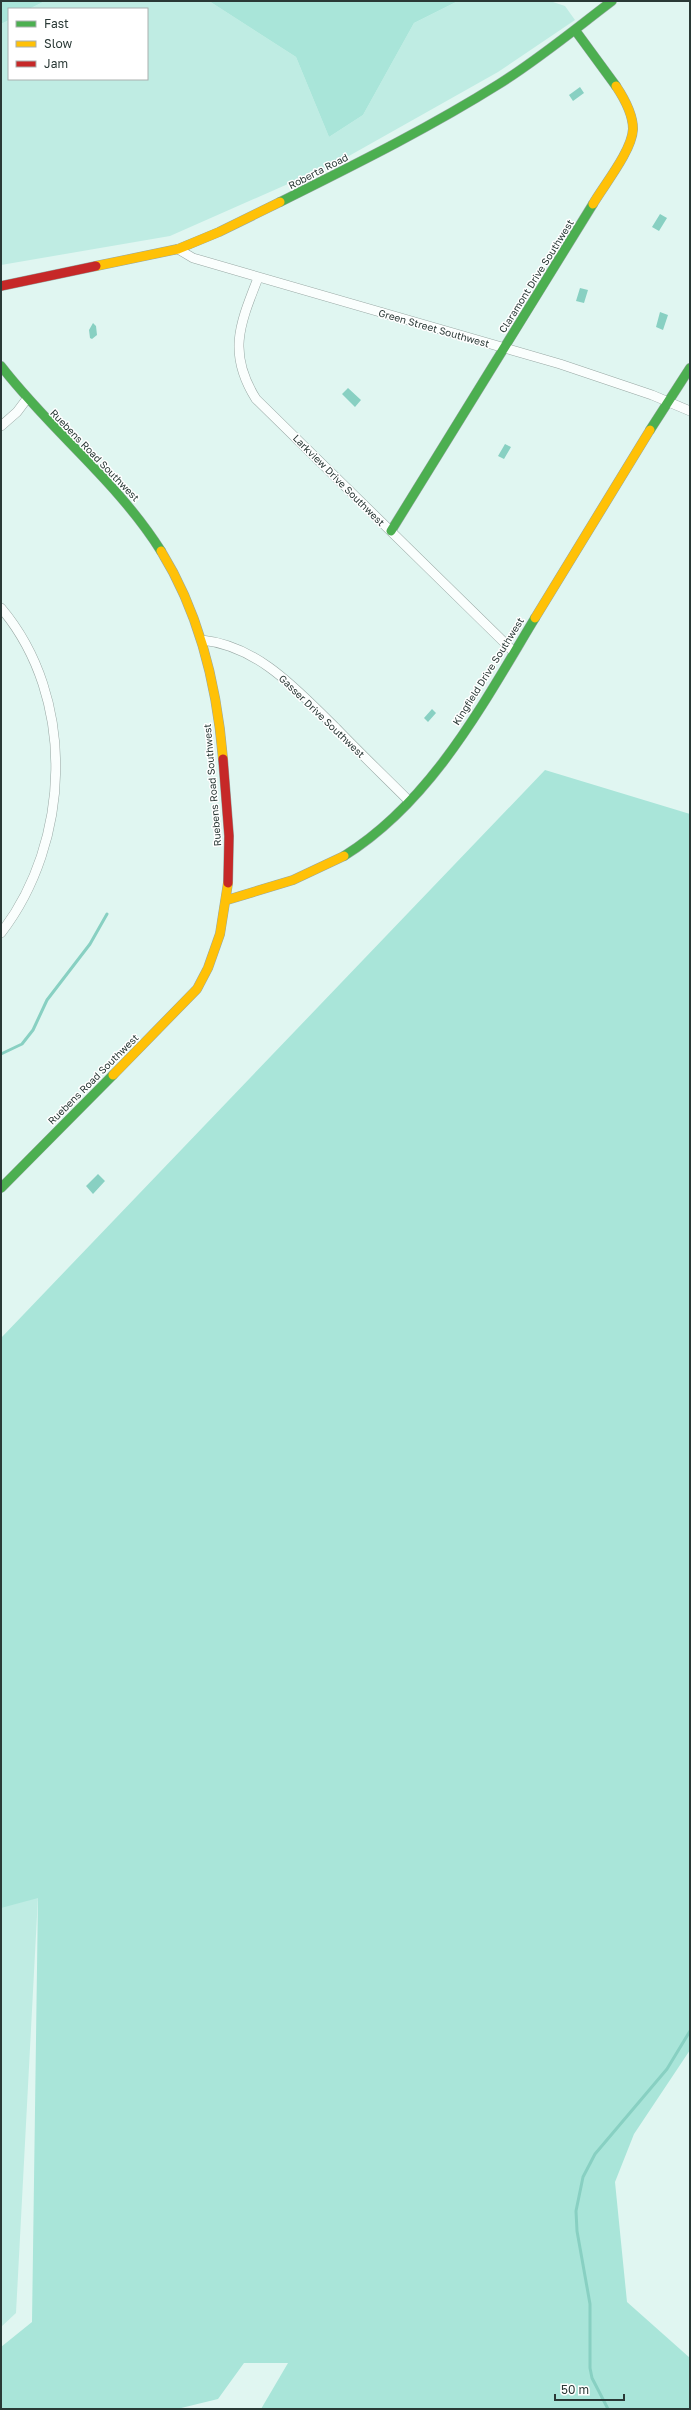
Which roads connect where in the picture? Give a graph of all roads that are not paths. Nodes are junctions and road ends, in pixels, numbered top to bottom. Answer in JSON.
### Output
{"nodes":[{"id":1,"x":612,"y":1,"type":"edge"},
{"id":2,"x":575,"y":30,"type":"junction"},
{"id":3,"x":178,"y":249,"type":"junction"},
{"id":4,"x":258,"y":278,"type":"junction"},
{"id":5,"x":1,"y":286,"type":"edge"},
{"id":6,"x":505,"y":348,"type":"junction"},
{"id":7,"x":1,"y":366,"type":"edge"},
{"id":8,"x":690,"y":368,"type":"edge"},
{"id":9,"x":26,"y":400,"type":"junction"},
{"id":10,"x":668,"y":402,"type":"junction"},
{"id":11,"x":690,"y":411,"type":"edge"},
{"id":12,"x":1,"y":426,"type":"edge"},
{"id":13,"x":391,"y":531,"type":"junction"},
{"id":14,"x":1,"y":608,"type":"edge"},
{"id":15,"x":202,"y":640,"type":"junction"},
{"id":16,"x":514,"y":652,"type":"junction"},
{"id":17,"x":409,"y":801,"type":"junction"},
{"id":18,"x":227,"y":900,"type":"junction"},
{"id":19,"x":1,"y":933,"type":"edge"},
{"id":20,"x":1,"y":1188,"type":"edge"}],
"edges":[{"from":1,"to":2,"type":"street","name":"Roberta Road"},
{"from":2,"to":3,"type":"street","name":"Roberta Road"},
{"from":2,"to":6,"type":"street","name":"Claramont Drive Southwest"},
{"from":3,"to":4,"type":"street","name":"Green Street Southwest"},
{"from":3,"to":5,"type":"street","name":"Roberta Road"},
{"from":4,"to":6,"type":"street","name":"Green Street Southwest"},
{"from":4,"to":13,"type":"street","name":"Larkview Drive Southwest"},
{"from":6,"to":10,"type":"street","name":"Green Street Southwest"},
{"from":6,"to":13,"type":"street","name":"Claramont Drive Southwest"},
{"from":7,"to":9,"type":"street","name":"Ruebens Road Southwest"},
{"from":8,"to":10,"type":"street","name":"Kingfield Drive Southwest"},
{"from":9,"to":12,"type":"street"},
{"from":9,"to":15,"type":"street","name":"Ruebens Road Southwest"},
{"from":10,"to":11,"type":"street","name":"Green Street Southwest"},
{"from":10,"to":16,"type":"street","name":"Kingfield Drive Southwest"},
{"from":13,"to":16,"type":"street","name":"Larkview Drive Southwest"},
{"from":14,"to":19,"type":"street"},
{"from":15,"to":17,"type":"street","name":"Gasser Drive Southwest"},
{"from":15,"to":18,"type":"street","name":"Ruebens Road Southwest"},
{"from":16,"to":17,"type":"street","name":"Kingfield Drive Southwest"},
{"from":17,"to":18,"type":"street","name":"Kingfield Drive Southwest"},
{"from":18,"to":20,"type":"street","name":"Ruebens Road Southwest"}]}
